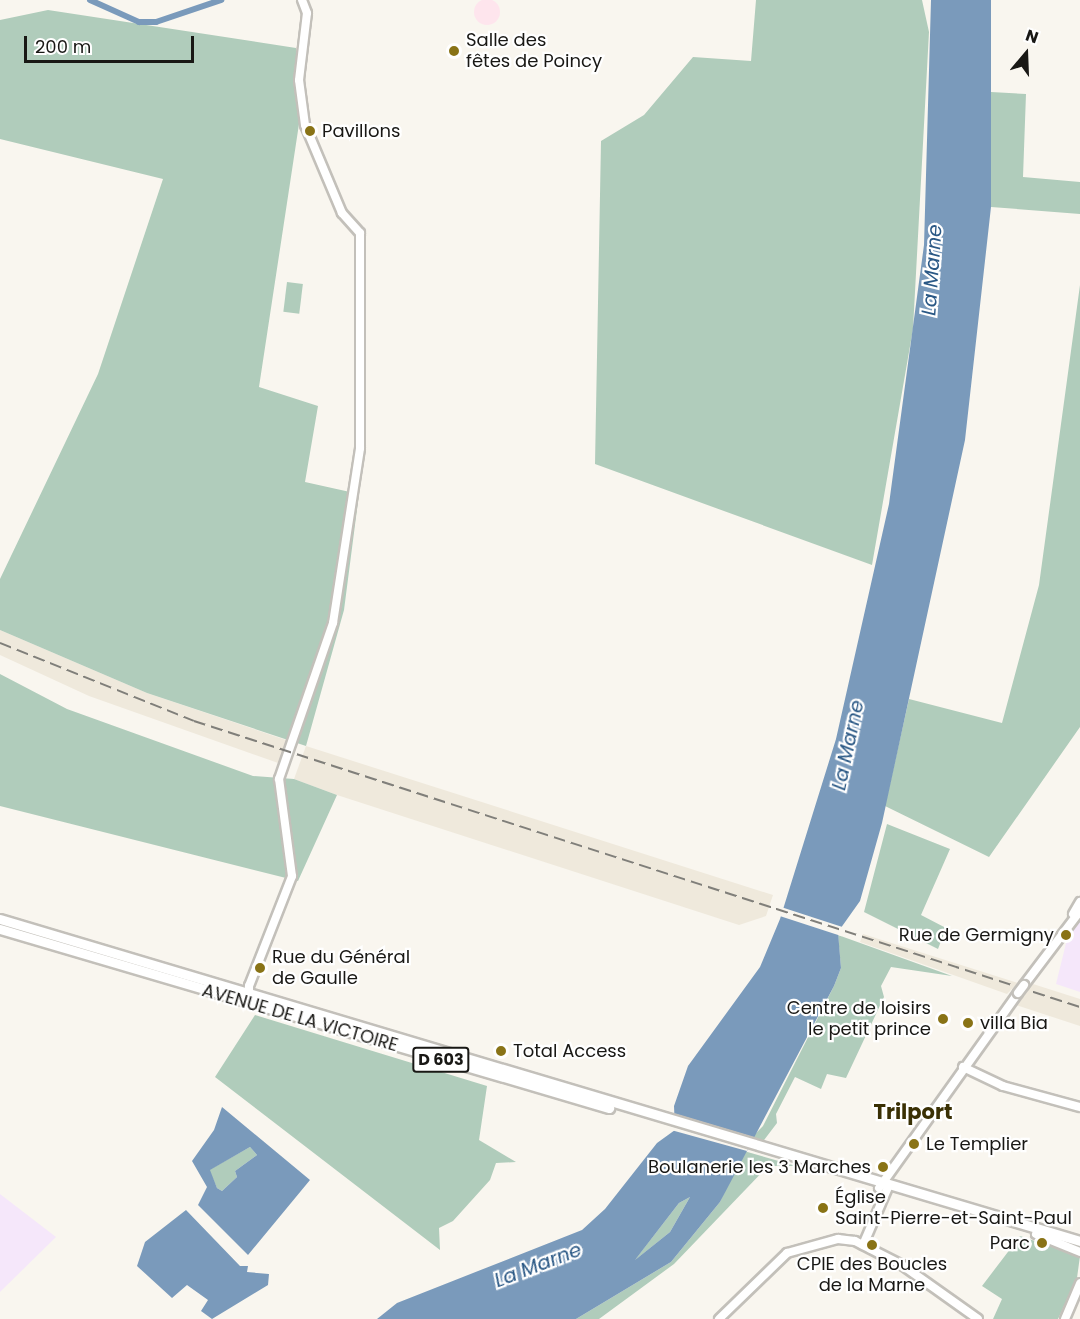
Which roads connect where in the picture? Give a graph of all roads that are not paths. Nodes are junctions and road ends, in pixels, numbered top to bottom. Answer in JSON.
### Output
{"nodes":[{"id":1,"x":302,"y":0,"type":"edge"},
{"id":2,"x":1080,"y":902,"type":"edge"},
{"id":3,"x":1080,"y":911,"type":"edge"},
{"id":4,"x":0,"y":919,"type":"edge"},
{"id":5,"x":1071,"y":921,"type":"junction"},
{"id":6,"x":0,"y":929,"type":"edge"},
{"id":7,"x":196,"y":987,"type":"junction"},
{"id":8,"x":247,"y":992,"type":"junction"},
{"id":9,"x":256,"y":1005,"type":"junction"},
{"id":10,"x":965,"y":1064,"type":"junction"},
{"id":11,"x":1080,"y":1107,"type":"edge"},
{"id":12,"x":671,"y":1123,"type":"junction"},
{"id":13,"x":884,"y":1186,"type":"junction"},
{"id":14,"x":863,"y":1245,"type":"junction"},
{"id":15,"x":1080,"y":1246,"type":"edge"},
{"id":16,"x":1080,"y":1283,"type":"edge"},
{"id":17,"x":719,"y":1319,"type":"edge"},
{"id":18,"x":978,"y":1319,"type":"edge"},
{"id":19,"x":1065,"y":1319,"type":"edge"}],
"edges":[{"from":1,"to":8,"type":"street"},
{"from":2,"to":5,"type":"main road"},
{"from":3,"to":5,"type":"main road"},
{"from":4,"to":8,"type":"main road","name":"AVENUE DE LA VICTOIRE","number":"D 603"},
{"from":5,"to":10,"type":"main road","bridge":true},
{"from":6,"to":7,"type":"main road","name":"AVENUE DE LA VICTOIRE","number":"D 603"},
{"from":7,"to":8,"type":"street"},
{"from":7,"to":9,"type":"main road","name":"AVENUE DE LA VICTOIRE","number":"D 603"},
{"from":8,"to":9,"type":"street"},
{"from":8,"to":12,"type":"main road","name":"AVENUE DE LA VICTOIRE","number":"D 603"},
{"from":9,"to":12,"type":"main road","name":"AVENUE DE LA VICTOIRE","number":"D 603"},
{"from":10,"to":11,"type":"street"},
{"from":10,"to":13,"type":"main road"},
{"from":12,"to":13,"type":"main road","number":"D 603"},
{"from":13,"to":14,"type":"street"},
{"from":13,"to":15,"type":"main road","number":"D 603"},
{"from":13,"to":15,"type":"main road","number":"D 603"},
{"from":14,"to":17,"type":"street"},
{"from":14,"to":18,"type":"street"},
{"from":16,"to":19,"type":"street"}]}
